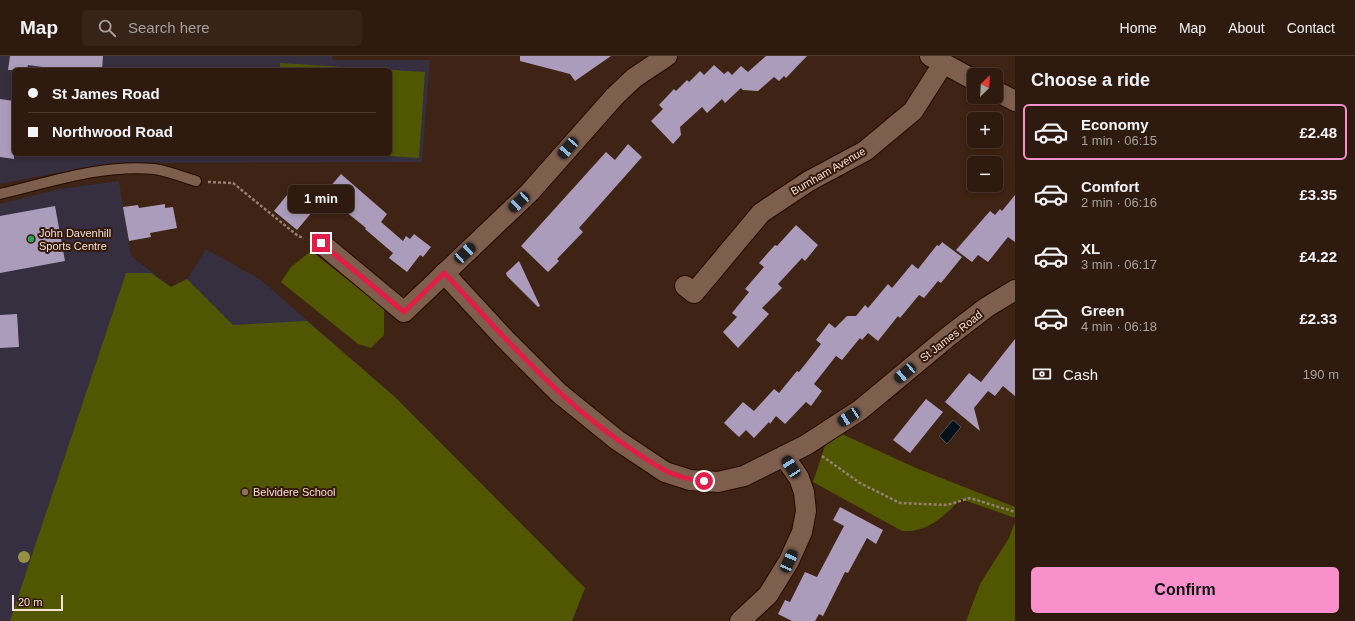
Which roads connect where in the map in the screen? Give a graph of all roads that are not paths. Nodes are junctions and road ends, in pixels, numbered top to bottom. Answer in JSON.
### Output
{"nodes":[{"id":1,"x":658,"y":58,"type":"edge"},
{"id":2,"x":937,"y":60,"type":"edge"},
{"id":3,"x":967,"y":76,"type":"edge"},
{"id":4,"x":1003,"y":95,"type":"edge"},
{"id":5,"x":1015,"y":101,"type":"edge"},
{"id":6,"x":196,"y":181,"type":"road end"},
{"id":7,"x":0,"y":194,"type":"edge"},
{"id":8,"x":321,"y":243,"type":"road end"},
{"id":9,"x":444,"y":273,"type":"junction"},
{"id":10,"x":1015,"y":290,"type":"edge"},
{"id":11,"x":694,"y":294,"type":"dead end"},
{"id":12,"x":784,"y":456,"type":"junction"},
{"id":13,"x":740,"y":621,"type":"edge"}],
"edges":[{"from":1,"to":9,"type":"street"},
{"from":2,"to":3,"type":"street"},
{"from":2,"to":11,"type":"street","name":"Burnham Avenue"},
{"from":4,"to":5,"type":"street"},
{"from":6,"to":7,"type":"lane"},
{"from":8,"to":9,"type":"street"},
{"from":9,"to":12,"type":"street","name":"St James Road"},
{"from":10,"to":12,"type":"street","name":"St James Road"},
{"from":12,"to":13,"type":"street"}]}
